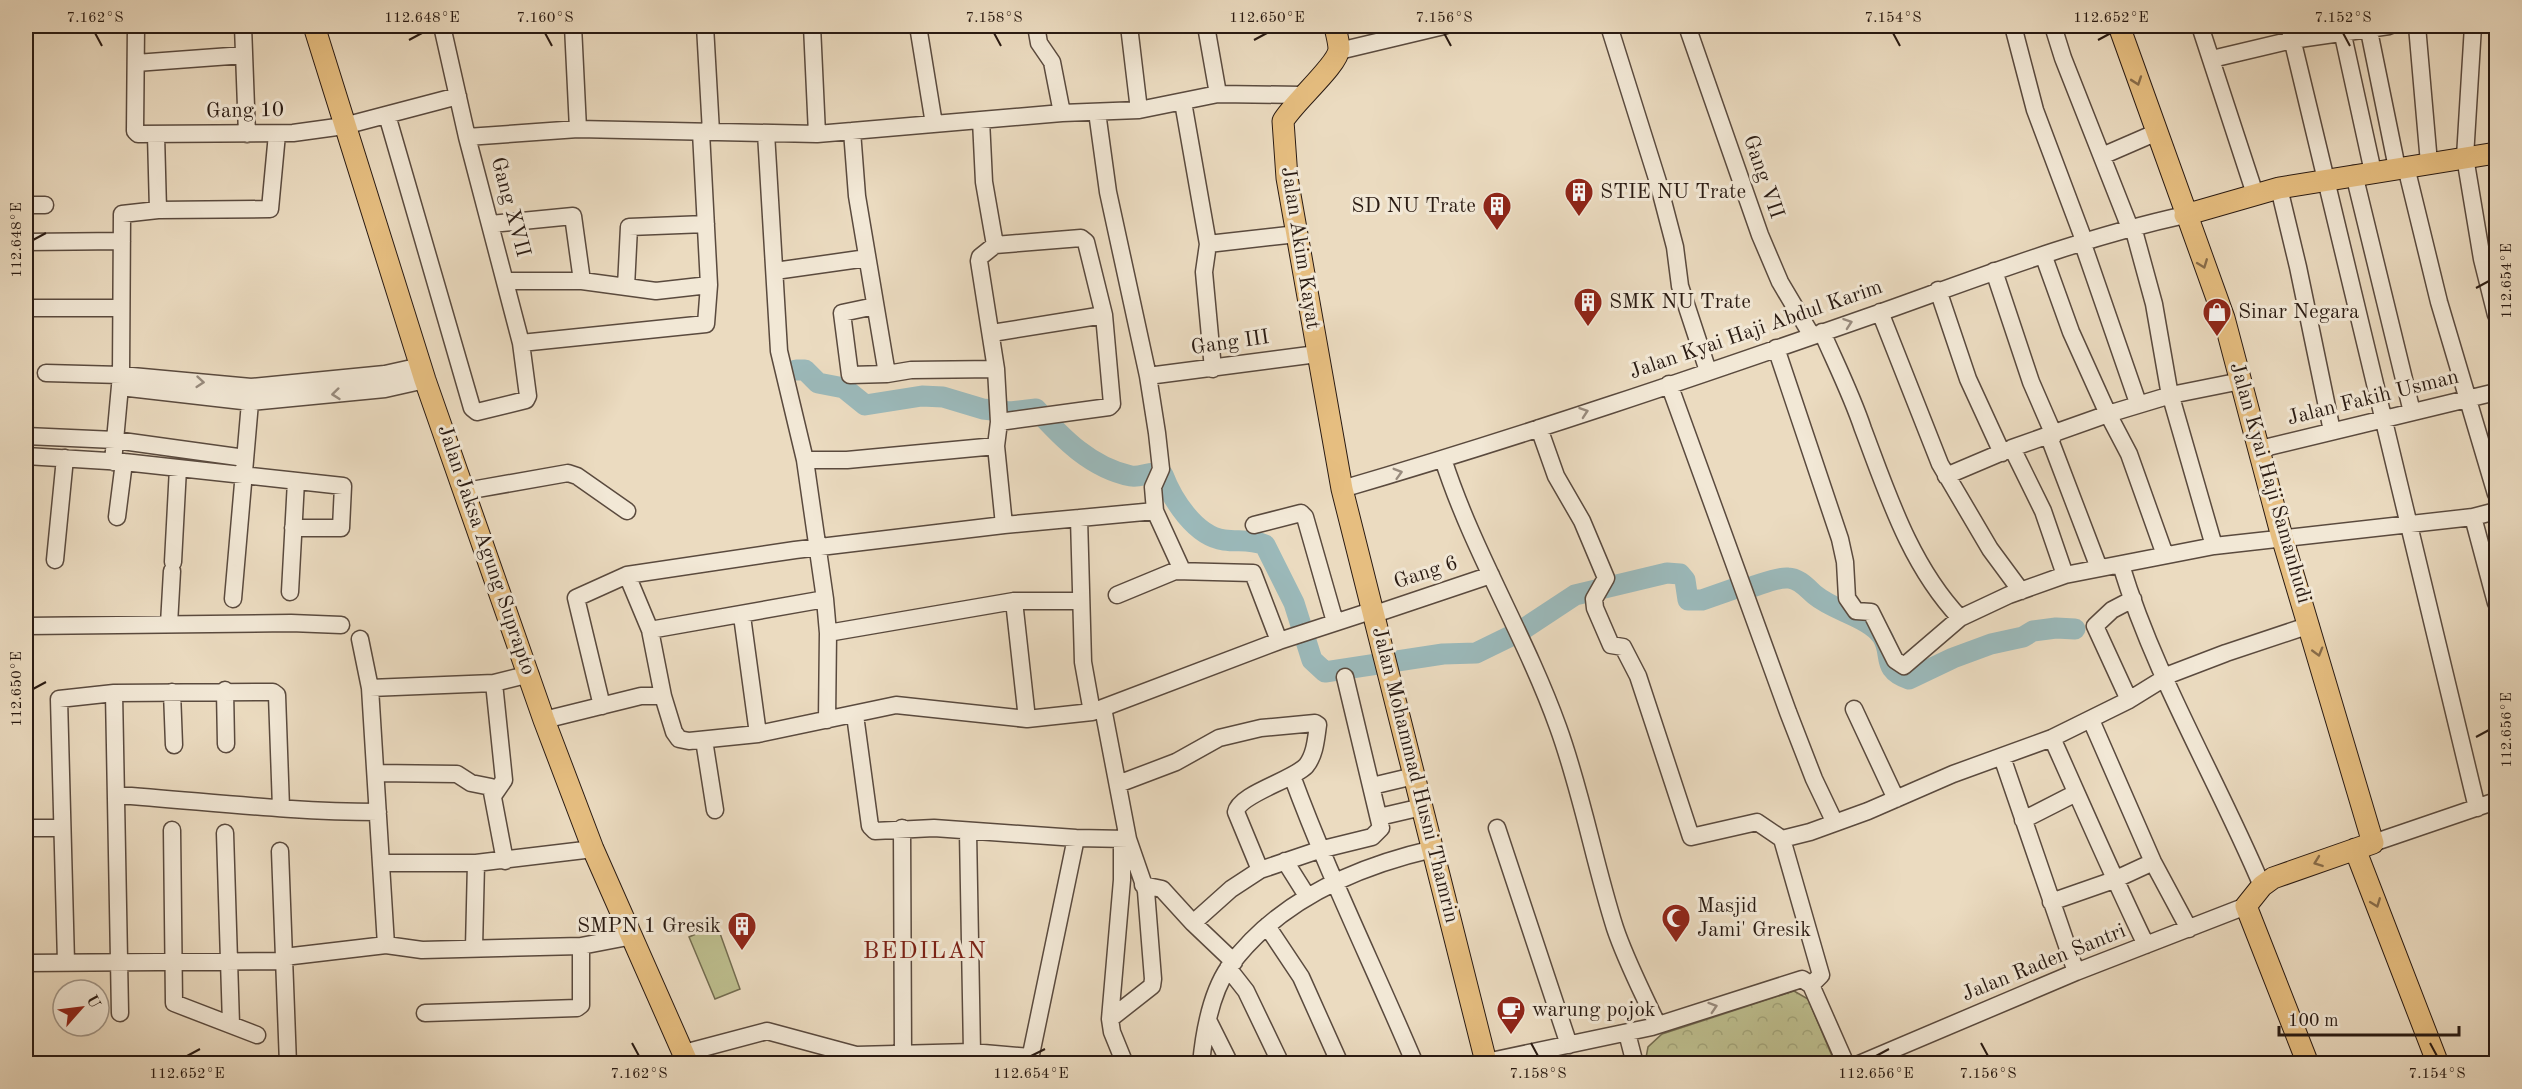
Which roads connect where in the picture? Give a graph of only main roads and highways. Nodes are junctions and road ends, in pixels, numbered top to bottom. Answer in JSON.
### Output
{"nodes":[{"id":1,"x":314,"y":26,"type":"edge"},
{"id":2,"x":1335,"y":26,"type":"edge"},
{"id":3,"x":2119,"y":26,"type":"edge"},
{"id":4,"x":2496,"y":153,"type":"edge"},
{"id":5,"x":2185,"y":215,"type":"junction"},
{"id":6,"x":1342,"y":489,"type":"joint"},
{"id":7,"x":2364,"y":846,"type":"junction"},
{"id":8,"x":686,"y":1058,"type":"edge"},
{"id":9,"x":1484,"y":1063,"type":"edge"},
{"id":10,"x":2308,"y":1064,"type":"edge"},
{"id":11,"x":2438,"y":1064,"type":"edge"}],
"edges":[{"from":1,"to":8,"type":"main road","name":"Jalan Jaksa Agung Suprapto"},
{"from":2,"to":6,"type":"main road","name":"Jalan Akim Kayat"},
{"from":3,"to":5,"type":"main road","name":"Jalan Kyai Haji Samanhudi","one_way":true},
{"from":4,"to":5,"type":"main road"},
{"from":5,"to":7,"type":"main road","name":"Jalan Kyai Haji Samanhudi","one_way":true},
{"from":6,"to":9,"type":"main road","name":"Jalan Mohammad Husni Thamrin"},
{"from":7,"to":10,"type":"main road","one_way":true},
{"from":7,"to":11,"type":"main road","name":"Jalan Kyai Haji Samanhudi","one_way":true}]}
